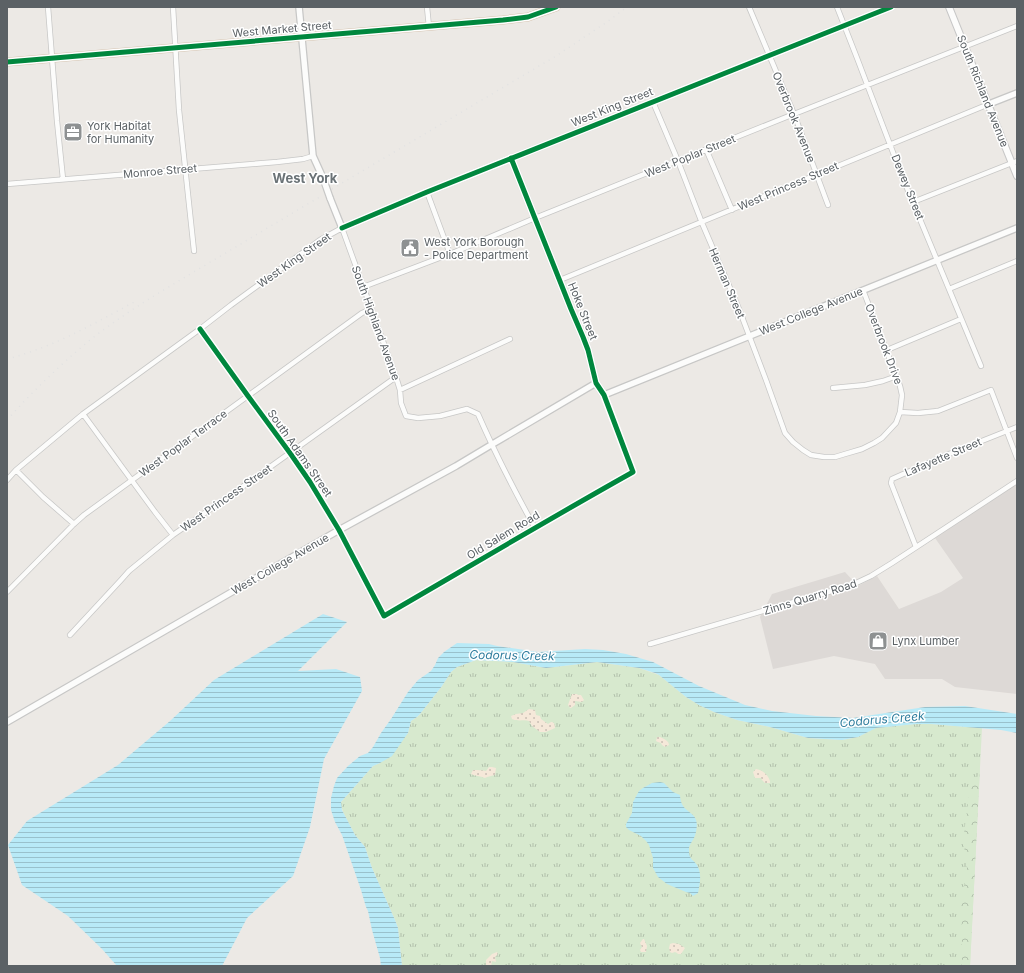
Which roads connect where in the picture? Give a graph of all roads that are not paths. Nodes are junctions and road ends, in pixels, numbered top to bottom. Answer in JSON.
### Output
{"nodes":[{"id":1,"x":48,"y":7,"type":"edge"},
{"id":2,"x":173,"y":7,"type":"edge"},
{"id":3,"x":299,"y":7,"type":"edge"},
{"id":4,"x":427,"y":7,"type":"edge"},
{"id":5,"x":556,"y":7,"type":"edge"},
{"id":6,"x":749,"y":7,"type":"edge"},
{"id":7,"x":837,"y":7,"type":"edge"},
{"id":8,"x":891,"y":7,"type":"edge"},
{"id":9,"x":949,"y":7,"type":"edge"},
{"id":10,"x":845,"y":26,"type":"junction"},
{"id":11,"x":1017,"y":26,"type":"edge"},
{"id":12,"x":429,"y":27,"type":"junction"},
{"id":13,"x":302,"y":37,"type":"junction"},
{"id":14,"x":965,"y":46,"type":"junction"},
{"id":15,"x":176,"y":48,"type":"junction"},
{"id":16,"x":770,"y":56,"type":"junction"},
{"id":17,"x":52,"y":58,"type":"junction"},
{"id":18,"x":7,"y":62,"type":"edge"},
{"id":19,"x":868,"y":84,"type":"junction"},
{"id":20,"x":1017,"y":93,"type":"edge"},
{"id":21,"x":653,"y":102,"type":"junction"},
{"id":22,"x":989,"y":104,"type":"junction"},
{"id":23,"x":794,"y":114,"type":"junction"},
{"id":24,"x":890,"y":144,"type":"junction"},
{"id":25,"x":706,"y":149,"type":"junction"},
{"id":26,"x":313,"y":156,"type":"junction"},
{"id":27,"x":511,"y":158,"type":"junction"},
{"id":28,"x":678,"y":161,"type":"junction"},
{"id":29,"x":1014,"y":162,"type":"edge"},
{"id":30,"x":186,"y":168,"type":"junction"},
{"id":31,"x":817,"y":174,"type":"junction"},
{"id":32,"x":1017,"y":176,"type":"edge"},
{"id":33,"x":62,"y":179,"type":"junction"},
{"id":34,"x":7,"y":184,"type":"edge"},
{"id":35,"x":427,"y":192,"type":"junction"},
{"id":36,"x":913,"y":202,"type":"junction"},
{"id":37,"x":828,"y":205,"type":"dead end"},
{"id":38,"x":732,"y":210,"type":"junction"},
{"id":39,"x":535,"y":218,"type":"junction"},
{"id":40,"x":702,"y":223,"type":"junction"},
{"id":41,"x":342,"y":228,"type":"junction"},
{"id":42,"x":1017,"y":228,"type":"edge"},
{"id":43,"x":194,"y":251,"type":"dead end"},
{"id":44,"x":450,"y":254,"type":"junction"},
{"id":45,"x":937,"y":260,"type":"junction"},
{"id":46,"x":1017,"y":261,"type":"edge"},
{"id":47,"x":560,"y":280,"type":"junction"},
{"id":48,"x":363,"y":287,"type":"junction"},
{"id":49,"x":949,"y":289,"type":"junction"},
{"id":50,"x":863,"y":290,"type":"junction"},
{"id":51,"x":371,"y":309,"type":"junction"},
{"id":52,"x":961,"y":319,"type":"junction"},
{"id":53,"x":200,"y":329,"type":"junction"},
{"id":54,"x":749,"y":337,"type":"junction"},
{"id":55,"x":510,"y":339,"type":"dead end"},
{"id":56,"x":887,"y":350,"type":"junction"},
{"id":57,"x":981,"y":366,"type":"dead end"},
{"id":58,"x":897,"y":376,"type":"junction"},
{"id":59,"x":396,"y":377,"type":"junction"},
{"id":60,"x":596,"y":383,"type":"junction"},
{"id":61,"x":833,"y":388,"type":"dead end"},
{"id":62,"x":400,"y":390,"type":"junction"},
{"id":63,"x":604,"y":395,"type":"junction"},
{"id":64,"x":248,"y":396,"type":"junction"},
{"id":65,"x":900,"y":412,"type":"junction"},
{"id":66,"x":83,"y":414,"type":"junction"},
{"id":67,"x":1017,"y":427,"type":"edge"},
{"id":68,"x":1006,"y":431,"type":"junction"},
{"id":69,"x":491,"y":444,"type":"junction"},
{"id":70,"x":290,"y":452,"type":"junction"},
{"id":71,"x":811,"y":455,"type":"joint"},
{"id":72,"x":1017,"y":458,"type":"edge"},
{"id":73,"x":16,"y":470,"type":"junction"},
{"id":74,"x":633,"y":472,"type":"joint"},
{"id":75,"x":7,"y":480,"type":"edge"},
{"id":76,"x":131,"y":480,"type":"junction"},
{"id":77,"x":1017,"y":481,"type":"edge"},
{"id":78,"x":74,"y":524,"type":"junction"},
{"id":79,"x":535,"y":528,"type":"junction"},
{"id":80,"x":339,"y":530,"type":"junction"},
{"id":81,"x":173,"y":535,"type":"junction"},
{"id":82,"x":916,"y":547,"type":"junction"},
{"id":83,"x":7,"y":592,"type":"edge"},
{"id":84,"x":384,"y":616,"type":"joint"},
{"id":85,"x":70,"y":635,"type":"dead end"},
{"id":86,"x":650,"y":644,"type":"dead end"},
{"id":87,"x":7,"y":722,"type":"edge"}],
"edges":[{"from":1,"to":17,"type":"street"},
{"from":2,"to":15,"type":"street"},
{"from":3,"to":13,"type":"street","name":"South Highland Avenue"},
{"from":4,"to":12,"type":"street"},
{"from":5,"to":12,"type":"main road","name":"West Market Street"},
{"from":6,"to":16,"type":"street","name":"Overbrook Avenue"},
{"from":7,"to":10,"type":"street","name":"Dewey Street"},
{"from":8,"to":10,"type":"street","name":"West King Street"},
{"from":9,"to":14,"type":"main road","name":"South Richland Avenue"},
{"from":10,"to":16,"type":"street","name":"West King Street"},
{"from":10,"to":19,"type":"street","name":"Dewey Street"},
{"from":11,"to":14,"type":"street","name":"West Poplar Street"},
{"from":12,"to":13,"type":"main road","name":"West Market Street"},
{"from":13,"to":15,"type":"main road","name":"West Market Street"},
{"from":13,"to":26,"type":"street","name":"South Highland Avenue"},
{"from":14,"to":19,"type":"street","name":"West Poplar Street"},
{"from":14,"to":22,"type":"main road","name":"South Richland Avenue"},
{"from":15,"to":17,"type":"main road","name":"West Market Street"},
{"from":15,"to":30,"type":"street"},
{"from":16,"to":21,"type":"street","name":"West King Street"},
{"from":16,"to":23,"type":"street","name":"Overbrook Avenue"},
{"from":17,"to":18,"type":"main road","name":"West Market Street"},
{"from":17,"to":33,"type":"street"},
{"from":19,"to":23,"type":"street","name":"West Poplar Street"},
{"from":19,"to":24,"type":"street","name":"Dewey Street"},
{"from":20,"to":22,"type":"street","name":"West Princess Street"},
{"from":21,"to":27,"type":"street","name":"West King Street"},
{"from":21,"to":28,"type":"street","name":"Herman Street"},
{"from":22,"to":24,"type":"street","name":"West Princess Street"},
{"from":22,"to":29,"type":"main road","name":"South Richland Avenue"},
{"from":23,"to":25,"type":"street","name":"West Poplar Street"},
{"from":23,"to":31,"type":"street","name":"Overbrook Avenue"},
{"from":24,"to":31,"type":"street","name":"West Princess Street"},
{"from":24,"to":36,"type":"street","name":"Dewey Street"},
{"from":25,"to":28,"type":"street","name":"West Poplar Street"},
{"from":25,"to":38,"type":"street"},
{"from":26,"to":30,"type":"street","name":"Monroe Street"},
{"from":26,"to":41,"type":"street","name":"South Highland Avenue","bridge":true},
{"from":27,"to":35,"type":"street","name":"West King Street"},
{"from":27,"to":39,"type":"street","name":"Hoke Street"},
{"from":28,"to":39,"type":"street","name":"West Poplar Street"},
{"from":28,"to":40,"type":"street","name":"Herman Street"},
{"from":29,"to":32,"type":"main road","name":"South Richland Avenue"},
{"from":29,"to":36,"type":"street"},
{"from":30,"to":33,"type":"street","name":"Monroe Street"},
{"from":30,"to":43,"type":"street"},
{"from":31,"to":37,"type":"street","name":"Overbrook Avenue"},
{"from":31,"to":38,"type":"street","name":"West Princess Street"},
{"from":33,"to":34,"type":"street","name":"Monroe Street"},
{"from":35,"to":41,"type":"street","name":"West King Street"},
{"from":35,"to":44,"type":"street"},
{"from":36,"to":45,"type":"street","name":"Dewey Street"},
{"from":38,"to":40,"type":"street","name":"West Princess Street"},
{"from":39,"to":44,"type":"street","name":"West Poplar Street"},
{"from":39,"to":47,"type":"street","name":"Hoke Street"},
{"from":40,"to":47,"type":"street","name":"West Princess Street"},
{"from":40,"to":54,"type":"street","name":"Herman Street"},
{"from":41,"to":48,"type":"street","name":"South Highland Avenue"},
{"from":41,"to":53,"type":"street","name":"West King Street"},
{"from":42,"to":45,"type":"street","name":"West College Avenue"},
{"from":44,"to":48,"type":"street","name":"West Poplar Street"},
{"from":45,"to":49,"type":"street","name":"Dewey Street"},
{"from":45,"to":50,"type":"street","name":"West College Avenue"},
{"from":46,"to":49,"type":"street"},
{"from":47,"to":60,"type":"street","name":"Hoke Street"},
{"from":48,"to":51,"type":"street","name":"South Highland Avenue"},
{"from":49,"to":52,"type":"street","name":"Dewey Street"},
{"from":50,"to":54,"type":"street","name":"West College Avenue"},
{"from":50,"to":56,"type":"street","name":"Overbrook Drive"},
{"from":51,"to":59,"type":"street","name":"South Highland Avenue"},
{"from":51,"to":64,"type":"street","name":"West Poplar Terrace"},
{"from":52,"to":56,"type":"street"},
{"from":52,"to":57,"type":"street","name":"Dewey Street"},
{"from":53,"to":64,"type":"street","name":"South Adams Street"},
{"from":53,"to":66,"type":"street","name":"West King Street"},
{"from":54,"to":63,"type":"street","name":"West College Avenue"},
{"from":54,"to":71,"type":"street","name":"Herman Street"},
{"from":55,"to":62,"type":"street"},
{"from":56,"to":58,"type":"street","name":"Overbrook Drive"},
{"from":58,"to":61,"type":"street"},
{"from":58,"to":65,"type":"street","name":"Overbrook Drive"},
{"from":59,"to":62,"type":"street","name":"South Highland Avenue"},
{"from":59,"to":70,"type":"street","name":"West Princess Street"},
{"from":60,"to":63,"type":"street","name":"Hoke Street"},
{"from":60,"to":69,"type":"street","name":"West College Avenue"},
{"from":62,"to":69,"type":"street","name":"South Highland Avenue"},
{"from":63,"to":74,"type":"street","name":"Hoke Street"},
{"from":64,"to":70,"type":"street","name":"South Adams Street"},
{"from":64,"to":76,"type":"street","name":"West Poplar Terrace"},
{"from":65,"to":68,"type":"street"},
{"from":65,"to":71,"type":"street","name":"Overbrook Drive"},
{"from":66,"to":73,"type":"street","name":"West King Street"},
{"from":66,"to":76,"type":"street"},
{"from":67,"to":68,"type":"street","name":"Lafayette Street"},
{"from":68,"to":72,"type":"street"},
{"from":68,"to":82,"type":"street","name":"Lafayette Street"},
{"from":69,"to":79,"type":"street","name":"South Highland Avenue"},
{"from":69,"to":80,"type":"street","name":"West College Avenue"},
{"from":70,"to":80,"type":"street","name":"South Adams Street"},
{"from":70,"to":81,"type":"street","name":"West Princess Street"},
{"from":73,"to":75,"type":"street","name":"West King Street"},
{"from":73,"to":78,"type":"street"},
{"from":74,"to":79,"type":"street","name":"Old Salem Road"},
{"from":76,"to":78,"type":"street","name":"West Poplar Terrace"},
{"from":76,"to":81,"type":"street"},
{"from":77,"to":82,"type":"street","name":"Zinns Quarry Road"},
{"from":78,"to":83,"type":"street","name":"West Poplar Terrace"},
{"from":79,"to":84,"type":"street","name":"Old Salem Road"},
{"from":80,"to":84,"type":"street","name":"South Adams Street"},
{"from":80,"to":87,"type":"street","name":"West College Avenue"},
{"from":81,"to":85,"type":"street","name":"West Princess Street"},
{"from":82,"to":86,"type":"street","name":"Zinns Quarry Road"}]}
